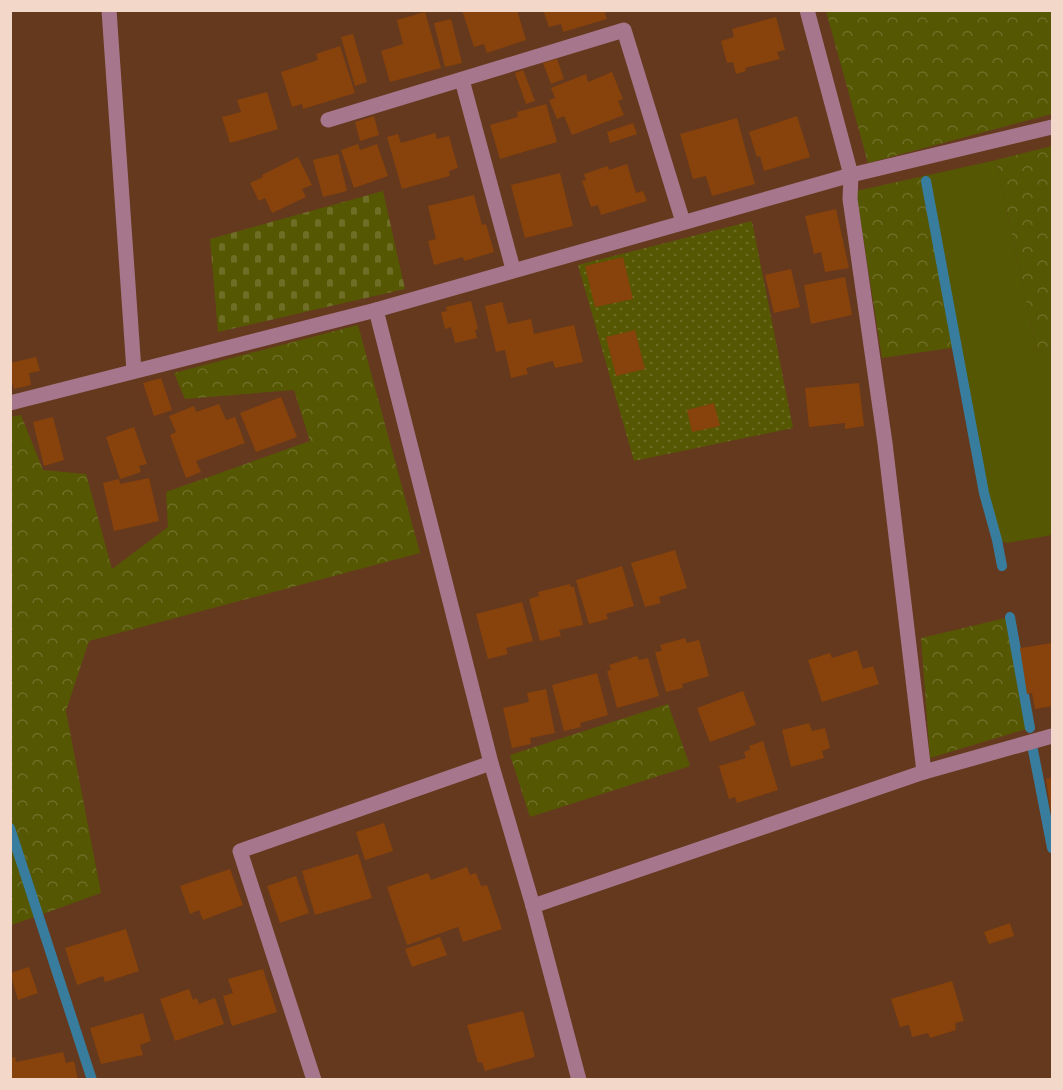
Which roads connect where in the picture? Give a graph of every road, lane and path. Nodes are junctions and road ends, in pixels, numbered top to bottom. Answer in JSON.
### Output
{"nodes":[{"id":1,"x":109,"y":10,"type":"edge"},
{"id":2,"x":807,"y":10,"type":"edge"},
{"id":3,"x":462,"y":80,"type":"junction"},
{"id":4,"x":328,"y":120,"type":"dead end"},
{"id":5,"x":1053,"y":127,"type":"edge"},
{"id":6,"x":850,"y":176,"type":"junction"},
{"id":7,"x":683,"y":222,"type":"junction"},
{"id":8,"x":513,"y":270,"type":"junction"},
{"id":9,"x":376,"y":310,"type":"junction"},
{"id":10,"x":134,"y":370,"type":"junction"},
{"id":11,"x":10,"y":403,"type":"edge"},
{"id":12,"x":1053,"y":736,"type":"edge"},
{"id":13,"x":491,"y":763,"type":"junction"},
{"id":14,"x":924,"y":772,"type":"junction"},
{"id":15,"x":533,"y":906,"type":"junction"},
{"id":16,"x":314,"y":1080,"type":"edge"},
{"id":17,"x":579,"y":1080,"type":"edge"}],
"edges":[{"from":1,"to":10,"type":"street"},
{"from":2,"to":6,"type":"street"},
{"from":3,"to":4,"type":"street"},
{"from":3,"to":7,"type":"street"},
{"from":3,"to":8,"type":"street"},
{"from":5,"to":6,"type":"street"},
{"from":6,"to":7,"type":"street"},
{"from":6,"to":14,"type":"street"},
{"from":7,"to":8,"type":"street"},
{"from":8,"to":9,"type":"street"},
{"from":9,"to":10,"type":"street"},
{"from":9,"to":13,"type":"street"},
{"from":10,"to":11,"type":"street"},
{"from":12,"to":14,"type":"street"},
{"from":13,"to":15,"type":"street"},
{"from":13,"to":16,"type":"street"},
{"from":14,"to":15,"type":"street"},
{"from":15,"to":17,"type":"street"}]}
